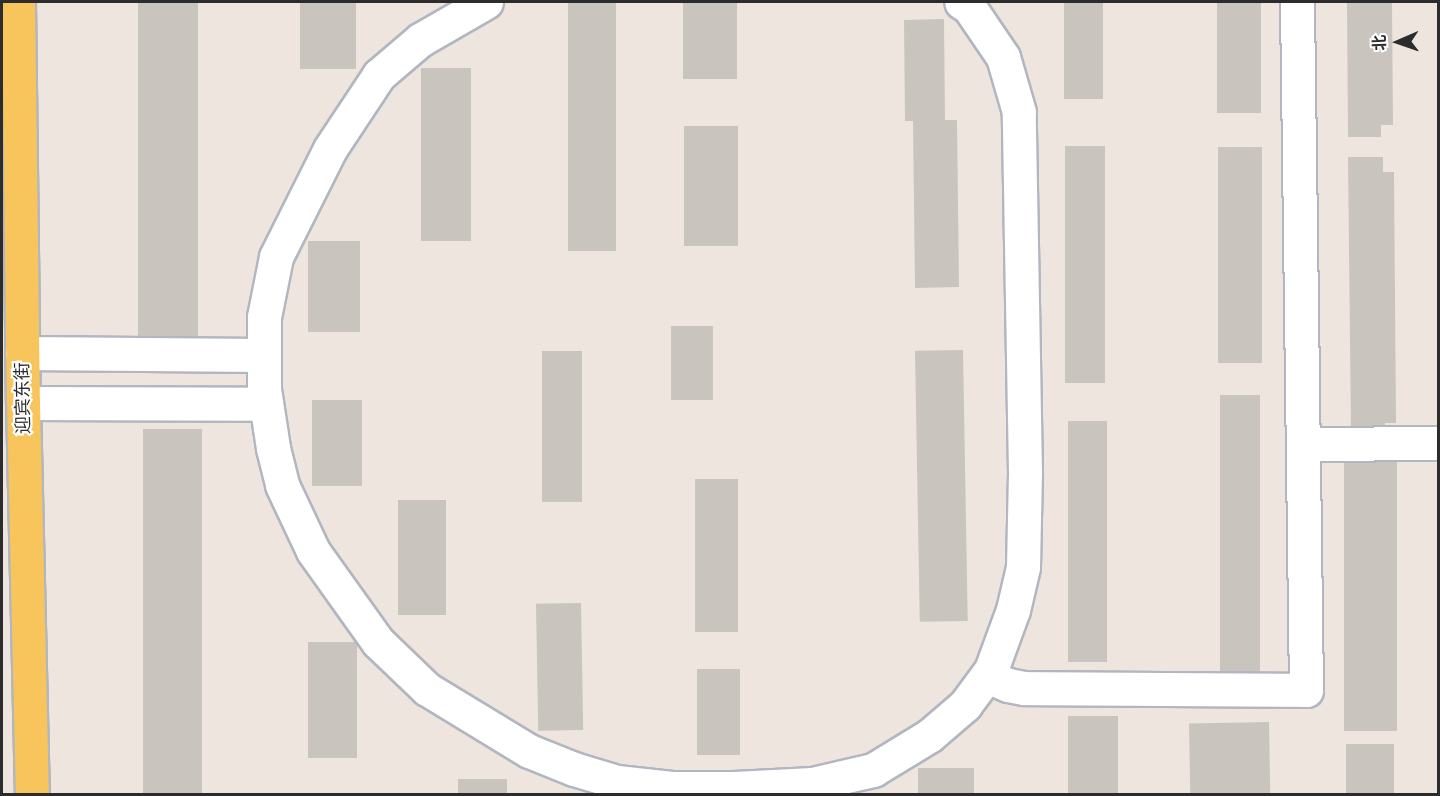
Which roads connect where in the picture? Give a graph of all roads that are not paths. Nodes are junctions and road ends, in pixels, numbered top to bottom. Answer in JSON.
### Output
{"nodes":[{"id":1,"x":18,"y":2,"type":"edge"},
{"id":2,"x":486,"y":2,"type":"edge"},
{"id":3,"x":960,"y":2,"type":"edge"},
{"id":4,"x":1297,"y":2,"type":"edge"},
{"id":5,"x":22,"y":353,"type":"junction"},
{"id":6,"x":264,"y":355,"type":"junction"},
{"id":7,"x":22,"y":403,"type":"junction"},
{"id":8,"x":266,"y":404,"type":"junction"},
{"id":9,"x":1438,"y":443,"type":"edge"},
{"id":10,"x":1303,"y":444,"type":"junction"},
{"id":11,"x":987,"y":676,"type":"junction"},
{"id":12,"x":695,"y":791,"type":"edge"},
{"id":13,"x":734,"y":791,"type":"edge"},
{"id":14,"x":32,"y":795,"type":"edge"}],
"edges":[{"from":1,"to":5,"type":"main road","name":"迎宾东街"},
{"from":2,"to":6,"type":"lane"},
{"from":3,"to":11,"type":"lane"},
{"from":4,"to":10,"type":"lane"},
{"from":5,"to":6,"type":"lane"},
{"from":5,"to":7,"type":"main road","name":"迎宾东街"},
{"from":6,"to":8,"type":"lane"},
{"from":7,"to":8,"type":"lane"},
{"from":7,"to":14,"type":"main road","name":"迎宾东街"},
{"from":8,"to":12,"type":"lane"},
{"from":9,"to":10,"type":"lane"},
{"from":10,"to":11,"type":"lane"},
{"from":11,"to":13,"type":"lane"},
{"from":12,"to":13,"type":"lane"}]}
